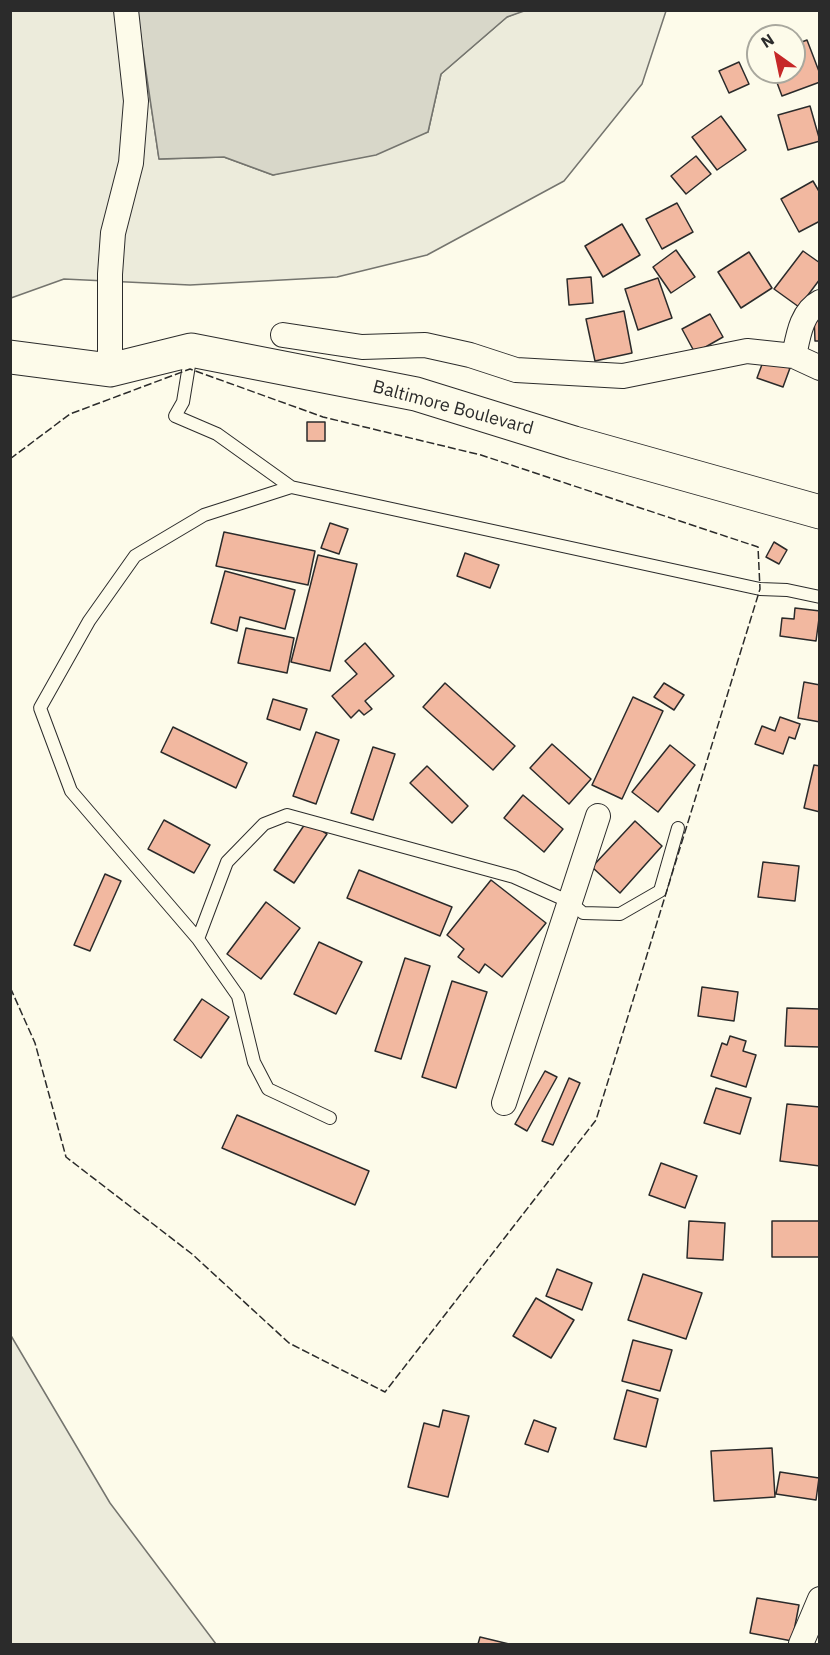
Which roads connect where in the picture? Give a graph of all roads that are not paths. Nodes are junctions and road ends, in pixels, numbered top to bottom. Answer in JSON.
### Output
{"nodes":[{"id":1,"x":126,"y":10,"type":"edge"},
{"id":2,"x":819,"y":302,"type":"edge"},
{"id":3,"x":283,"y":336,"type":"dead end"},
{"id":4,"x":191,"y":350,"type":"junction"},
{"id":5,"x":794,"y":356,"type":"junction"},
{"id":6,"x":10,"y":357,"type":"edge"},
{"id":7,"x":819,"y":368,"type":"edge"},
{"id":8,"x":110,"y":370,"type":"junction"},
{"id":9,"x":291,"y":487,"type":"junction"},
{"id":10,"x":819,"y":512,"type":"edge"},
{"id":11,"x":819,"y":597,"type":"edge"},
{"id":12,"x":598,"y":816,"type":"dead end"},
{"id":13,"x":678,"y":828,"type":"dead end"},
{"id":14,"x":570,"y":902,"type":"junction"},
{"id":15,"x":198,"y":939,"type":"junction"},
{"id":16,"x":504,"y":1103,"type":"dead end"},
{"id":17,"x":330,"y":1118,"type":"dead end"},
{"id":18,"x":819,"y":1599,"type":"edge"},
{"id":19,"x":801,"y":1644,"type":"edge"}],
"edges":[{"from":1,"to":8,"type":"street"},
{"from":2,"to":5,"type":"street"},
{"from":3,"to":5,"type":"street"},
{"from":4,"to":8,"type":"highway","name":"Baltimore Boulevard"},
{"from":4,"to":9,"type":"lane"},
{"from":4,"to":10,"type":"highway","name":"Baltimore Boulevard"},
{"from":5,"to":7,"type":"street"},
{"from":6,"to":8,"type":"highway","name":"Baltimore Boulevard"},
{"from":9,"to":11,"type":"lane"},
{"from":9,"to":15,"type":"lane"},
{"from":12,"to":14,"type":"street"},
{"from":13,"to":14,"type":"lane"},
{"from":14,"to":15,"type":"lane"},
{"from":14,"to":16,"type":"street"},
{"from":15,"to":17,"type":"lane"},
{"from":18,"to":19,"type":"street"}]}
